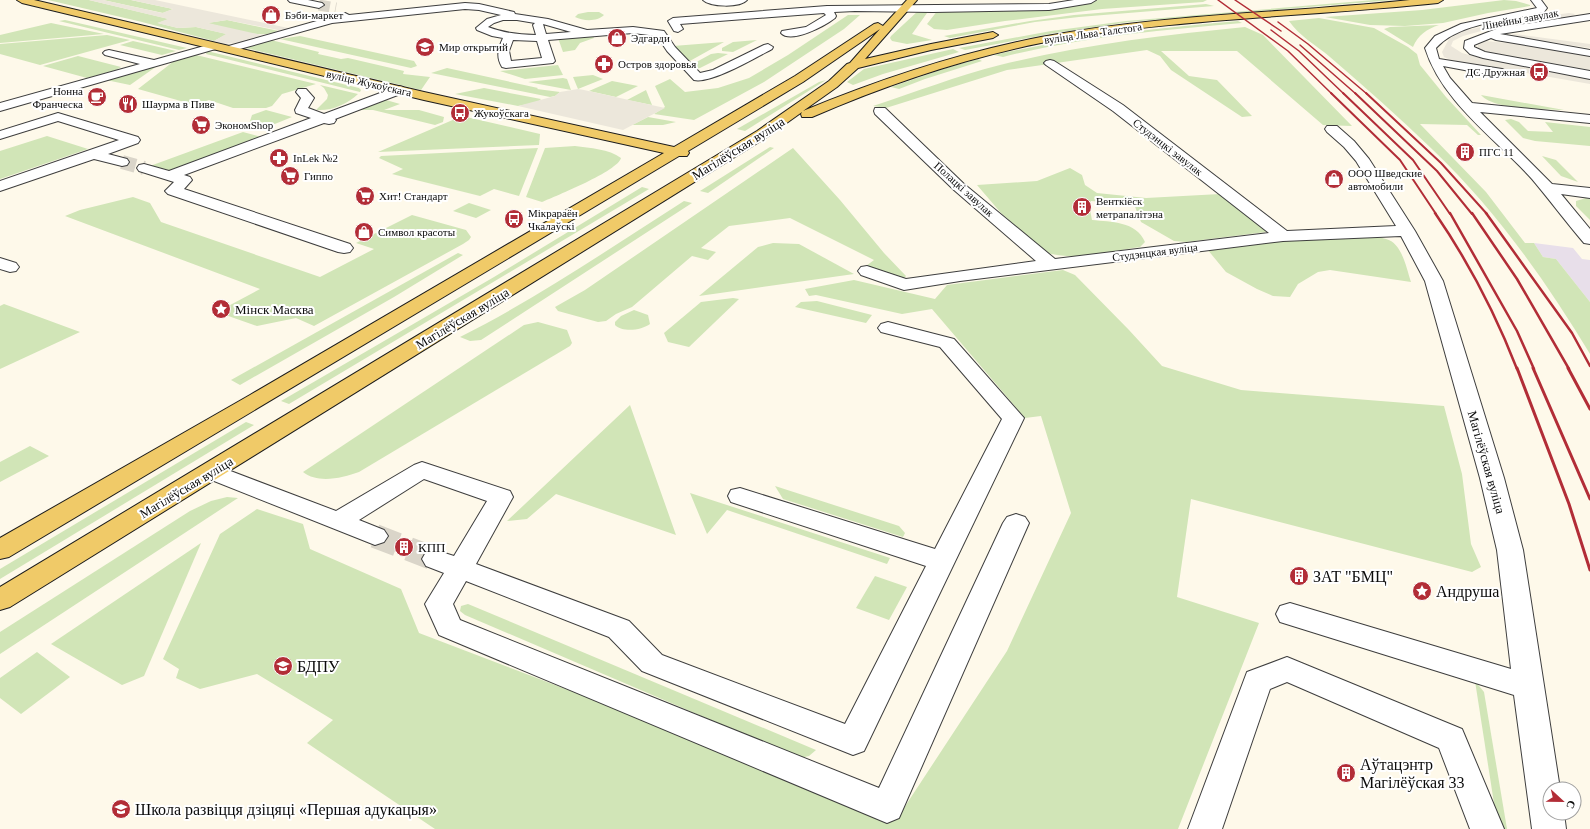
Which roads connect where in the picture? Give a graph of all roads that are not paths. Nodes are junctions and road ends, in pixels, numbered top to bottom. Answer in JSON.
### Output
{"nodes":[{"id":1,"x":22,"y":0,"type":"edge"},
{"id":2,"x":293,"y":0,"type":"edge"},
{"id":3,"x":708,"y":0,"type":"edge"},
{"id":4,"x":912,"y":0,"type":"edge"},
{"id":5,"x":1091,"y":0,"type":"edge"},
{"id":6,"x":1330,"y":0,"type":"edge"},
{"id":7,"x":1438,"y":0,"type":"edge"},
{"id":8,"x":1537,"y":0,"type":"edge"},
{"id":9,"x":739,"y":2,"type":"edge"},
{"id":10,"x":1551,"y":3,"type":"dead end"},
{"id":11,"x":386,"y":4,"type":"dead end"},
{"id":12,"x":319,"y":5,"type":"tunnel mouth"},
{"id":13,"x":336,"y":8,"type":"tunnel mouth"},
{"id":14,"x":826,"y":9,"type":"junction"},
{"id":15,"x":904,"y":9,"type":"junction"},
{"id":16,"x":357,"y":12,"type":"junction"},
{"id":17,"x":1152,"y":14,"type":"dead end"},
{"id":18,"x":1589,"y":15,"type":"edge"},
{"id":19,"x":517,"y":16,"type":"junction"},
{"id":20,"x":740,"y":16,"type":"junction"},
{"id":21,"x":331,"y":20,"type":"junction"},
{"id":22,"x":537,"y":21,"type":"junction"},
{"id":23,"x":318,"y":24,"type":"junction"},
{"id":24,"x":675,"y":25,"type":"dead end"},
{"id":25,"x":1516,"y":28,"type":"junction"},
{"id":26,"x":349,"y":30,"type":"dead end"},
{"id":27,"x":786,"y":33,"type":"dead end"},
{"id":28,"x":588,"y":34,"type":"junction"},
{"id":29,"x":1002,"y":34,"type":"dead end"},
{"id":30,"x":1546,"y":34,"type":"dead end"},
{"id":31,"x":1487,"y":35,"type":"junction"},
{"id":32,"x":509,"y":36,"type":"junction"},
{"id":33,"x":542,"y":38,"type":"junction"},
{"id":34,"x":887,"y":41,"type":"junction"},
{"id":35,"x":215,"y":46,"type":"junction"},
{"id":36,"x":768,"y":47,"type":"dead end"},
{"id":37,"x":931,"y":47,"type":"junction"},
{"id":38,"x":229,"y":49,"type":"junction"},
{"id":39,"x":109,"y":53,"type":"dead end"},
{"id":40,"x":1590,"y":53,"type":"edge"},
{"id":41,"x":1433,"y":56,"type":"junction"},
{"id":42,"x":154,"y":63,"type":"junction"},
{"id":43,"x":1050,"y":63,"type":"dead end"},
{"id":44,"x":854,"y":65,"type":"junction"},
{"id":45,"x":1590,"y":74,"type":"edge"},
{"id":46,"x":1514,"y":75,"type":"dead end"},
{"id":47,"x":799,"y":79,"type":"junction"},
{"id":48,"x":399,"y":90,"type":"junction"},
{"id":49,"x":302,"y":92,"type":"dead end"},
{"id":50,"x":1,"y":106,"type":"edge"},
{"id":51,"x":1469,"y":107,"type":"junction"},
{"id":52,"x":880,"y":111,"type":"dead end"},
{"id":53,"x":324,"y":118,"type":"junction"},
{"id":54,"x":1590,"y":119,"type":"edge"},
{"id":55,"x":340,"y":123,"type":"dead end"},
{"id":56,"x":1332,"y":129,"type":"dead end"},
{"id":57,"x":762,"y":134,"type":"junction"},
{"id":58,"x":0,"y":135,"type":"edge"},
{"id":59,"x":676,"y":152,"type":"junction"},
{"id":60,"x":93,"y":154,"type":"junction"},
{"id":61,"x":718,"y":161,"type":"junction"},
{"id":62,"x":122,"y":162,"type":"tunnel mouth"},
{"id":63,"x":144,"y":168,"type":"tunnel mouth"},
{"id":64,"x":171,"y":175,"type":"junction"},
{"id":65,"x":0,"y":186,"type":"edge"},
{"id":66,"x":1546,"y":188,"type":"junction"},
{"id":67,"x":1590,"y":193,"type":"edge"},
{"id":68,"x":1407,"y":231,"type":"junction"},
{"id":69,"x":1283,"y":236,"type":"junction"},
{"id":70,"x":1590,"y":239,"type":"edge"},
{"id":71,"x":344,"y":248,"type":"dead end"},
{"id":72,"x":1050,"y":264,"type":"junction"},
{"id":73,"x":866,"y":271,"type":"dead end"},
{"id":74,"x":888,"y":328,"type":"dead end"},
{"id":75,"x":212,"y":472,"type":"junction"},
{"id":76,"x":740,"y":496,"type":"dead end"},
{"id":77,"x":338,"y":521,"type":"junction"},
{"id":78,"x":1016,"y":523,"type":"dead end"},
{"id":79,"x":375,"y":536,"type":"tunnel mouth"},
{"id":80,"x":0,"y":550,"type":"edge"},
{"id":81,"x":942,"y":561,"type":"junction"},
{"id":82,"x":447,"y":564,"type":"junction"},
{"id":83,"x":0,"y":600,"type":"edge"},
{"id":84,"x":1290,"y":614,"type":"dead end"},
{"id":85,"x":1528,"y":687,"type":"junction"},
{"id":86,"x":1205,"y":829,"type":"edge"},
{"id":87,"x":1487,"y":829,"type":"edge"},
{"id":88,"x":1549,"y":829,"type":"edge"}],
"edges":[{"from":1,"to":35,"type":"main road","name":"вуліца Жукоўскага"},
{"from":2,"to":12,"type":"street"},
{"from":3,"to":9,"type":"street"},
{"from":4,"to":15,"type":"main road","name":"Магілёўская вуліца"},
{"from":5,"to":15,"type":"street"},
{"from":6,"to":17,"type":"main road","name":"вуліца Льва Талстога"},
{"from":7,"to":57,"type":"main road","name":"вуліца Льва Талстога"},
{"from":8,"to":10,"type":"street"},
{"from":8,"to":41,"type":"street","name":"Лінейны завулак"},
{"from":9,"to":20,"type":"street"},
{"from":11,"to":16,"type":"street"},
{"from":13,"to":16,"type":"street"},
{"from":14,"to":15,"type":"street"},
{"from":14,"to":20,"type":"street"},
{"from":14,"to":27,"type":"street"},
{"from":15,"to":34,"type":"main road","name":"Магілёўская вуліца"},
{"from":15,"to":47,"type":"main road","name":"Магілёўская вуліца"},
{"from":16,"to":21,"type":"street"},
{"from":18,"to":25,"type":"street","name":"Лінейны завулак"},
{"from":18,"to":41,"type":"street","name":"Лінейны завулак"},
{"from":19,"to":21,"type":"street"},
{"from":19,"to":22,"type":"street"},
{"from":19,"to":32,"type":"street"},
{"from":20,"to":24,"type":"street"},
{"from":21,"to":23,"type":"street"},
{"from":22,"to":28,"type":"street"},
{"from":22,"to":33,"type":"street"},
{"from":23,"to":26,"type":"street"},
{"from":23,"to":38,"type":"street"},
{"from":25,"to":30,"type":"street"},
{"from":25,"to":31,"type":"street","name":"Лінейны завулак"},
{"from":28,"to":33,"type":"street"},
{"from":28,"to":36,"type":"street"},
{"from":29,"to":37,"type":"main road"},
{"from":31,"to":40,"type":"street"},
{"from":31,"to":45,"type":"street","name":"Лінейны завулак"},
{"from":32,"to":33,"type":"street"},
{"from":32,"to":33,"type":"street"},
{"from":34,"to":37,"type":"main road"},
{"from":34,"to":44,"type":"main road","name":"Магілёўская вуліца"},
{"from":35,"to":38,"type":"main road","name":"вуліца Жукоўскага"},
{"from":35,"to":42,"type":"street"},
{"from":37,"to":44,"type":"main road"},
{"from":38,"to":48,"type":"main road","name":"вуліца Жукоўскага"},
{"from":39,"to":42,"type":"street"},
{"from":41,"to":46,"type":"street"},
{"from":41,"to":51,"type":"street"},
{"from":42,"to":50,"type":"street"},
{"from":43,"to":69,"type":"street","name":"Студэнцкі завулак"},
{"from":44,"to":47,"type":"main road"},
{"from":44,"to":57,"type":"main road","name":"Магілёўская вуліца"},
{"from":47,"to":59,"type":"main road","name":"Магілёўская вуліца"},
{"from":48,"to":53,"type":"street"},
{"from":48,"to":59,"type":"main road","name":"вуліца Жукоўскага"},
{"from":49,"to":53,"type":"street"},
{"from":51,"to":54,"type":"street"},
{"from":51,"to":66,"type":"street"},
{"from":52,"to":72,"type":"street","name":"Полацкі завулак"},
{"from":53,"to":55,"type":"street"},
{"from":53,"to":64,"type":"street"},
{"from":56,"to":68,"type":"street","name":"Магілёўская вуліца"},
{"from":57,"to":61,"type":"main road","name":"Магілёўская вуліца"},
{"from":58,"to":60,"type":"street"},
{"from":59,"to":61,"type":"main road","name":"вуліца Жукоўскага"},
{"from":59,"to":80,"type":"main road","name":"Магілёўская вуліца"},
{"from":60,"to":62,"type":"street"},
{"from":60,"to":65,"type":"street"},
{"from":61,"to":75,"type":"main road","name":"Магілёўская вуліца"},
{"from":63,"to":64,"type":"street"},
{"from":64,"to":71,"type":"street"},
{"from":66,"to":67,"type":"street"},
{"from":66,"to":70,"type":"street"},
{"from":68,"to":69,"type":"street","name":"Студэнцкая вуліца"},
{"from":68,"to":85,"type":"street","name":"Магілёўская вуліца"},
{"from":69,"to":72,"type":"street","name":"Студэнцкая вуліца"},
{"from":72,"to":73,"type":"street","name":"Студэнцкая вуліца"},
{"from":74,"to":81,"type":"street"},
{"from":75,"to":77,"type":"street"},
{"from":75,"to":83,"type":"main road","name":"Магілёўская вуліца"},
{"from":76,"to":81,"type":"street"},
{"from":77,"to":79,"type":"street"},
{"from":77,"to":82,"type":"street"},
{"from":78,"to":82,"type":"street"},
{"from":81,"to":82,"type":"street"},
{"from":84,"to":85,"type":"street"},
{"from":85,"to":88,"type":"street","name":"Магілёўская вуліца"},
{"from":86,"to":87,"type":"street"}]}
